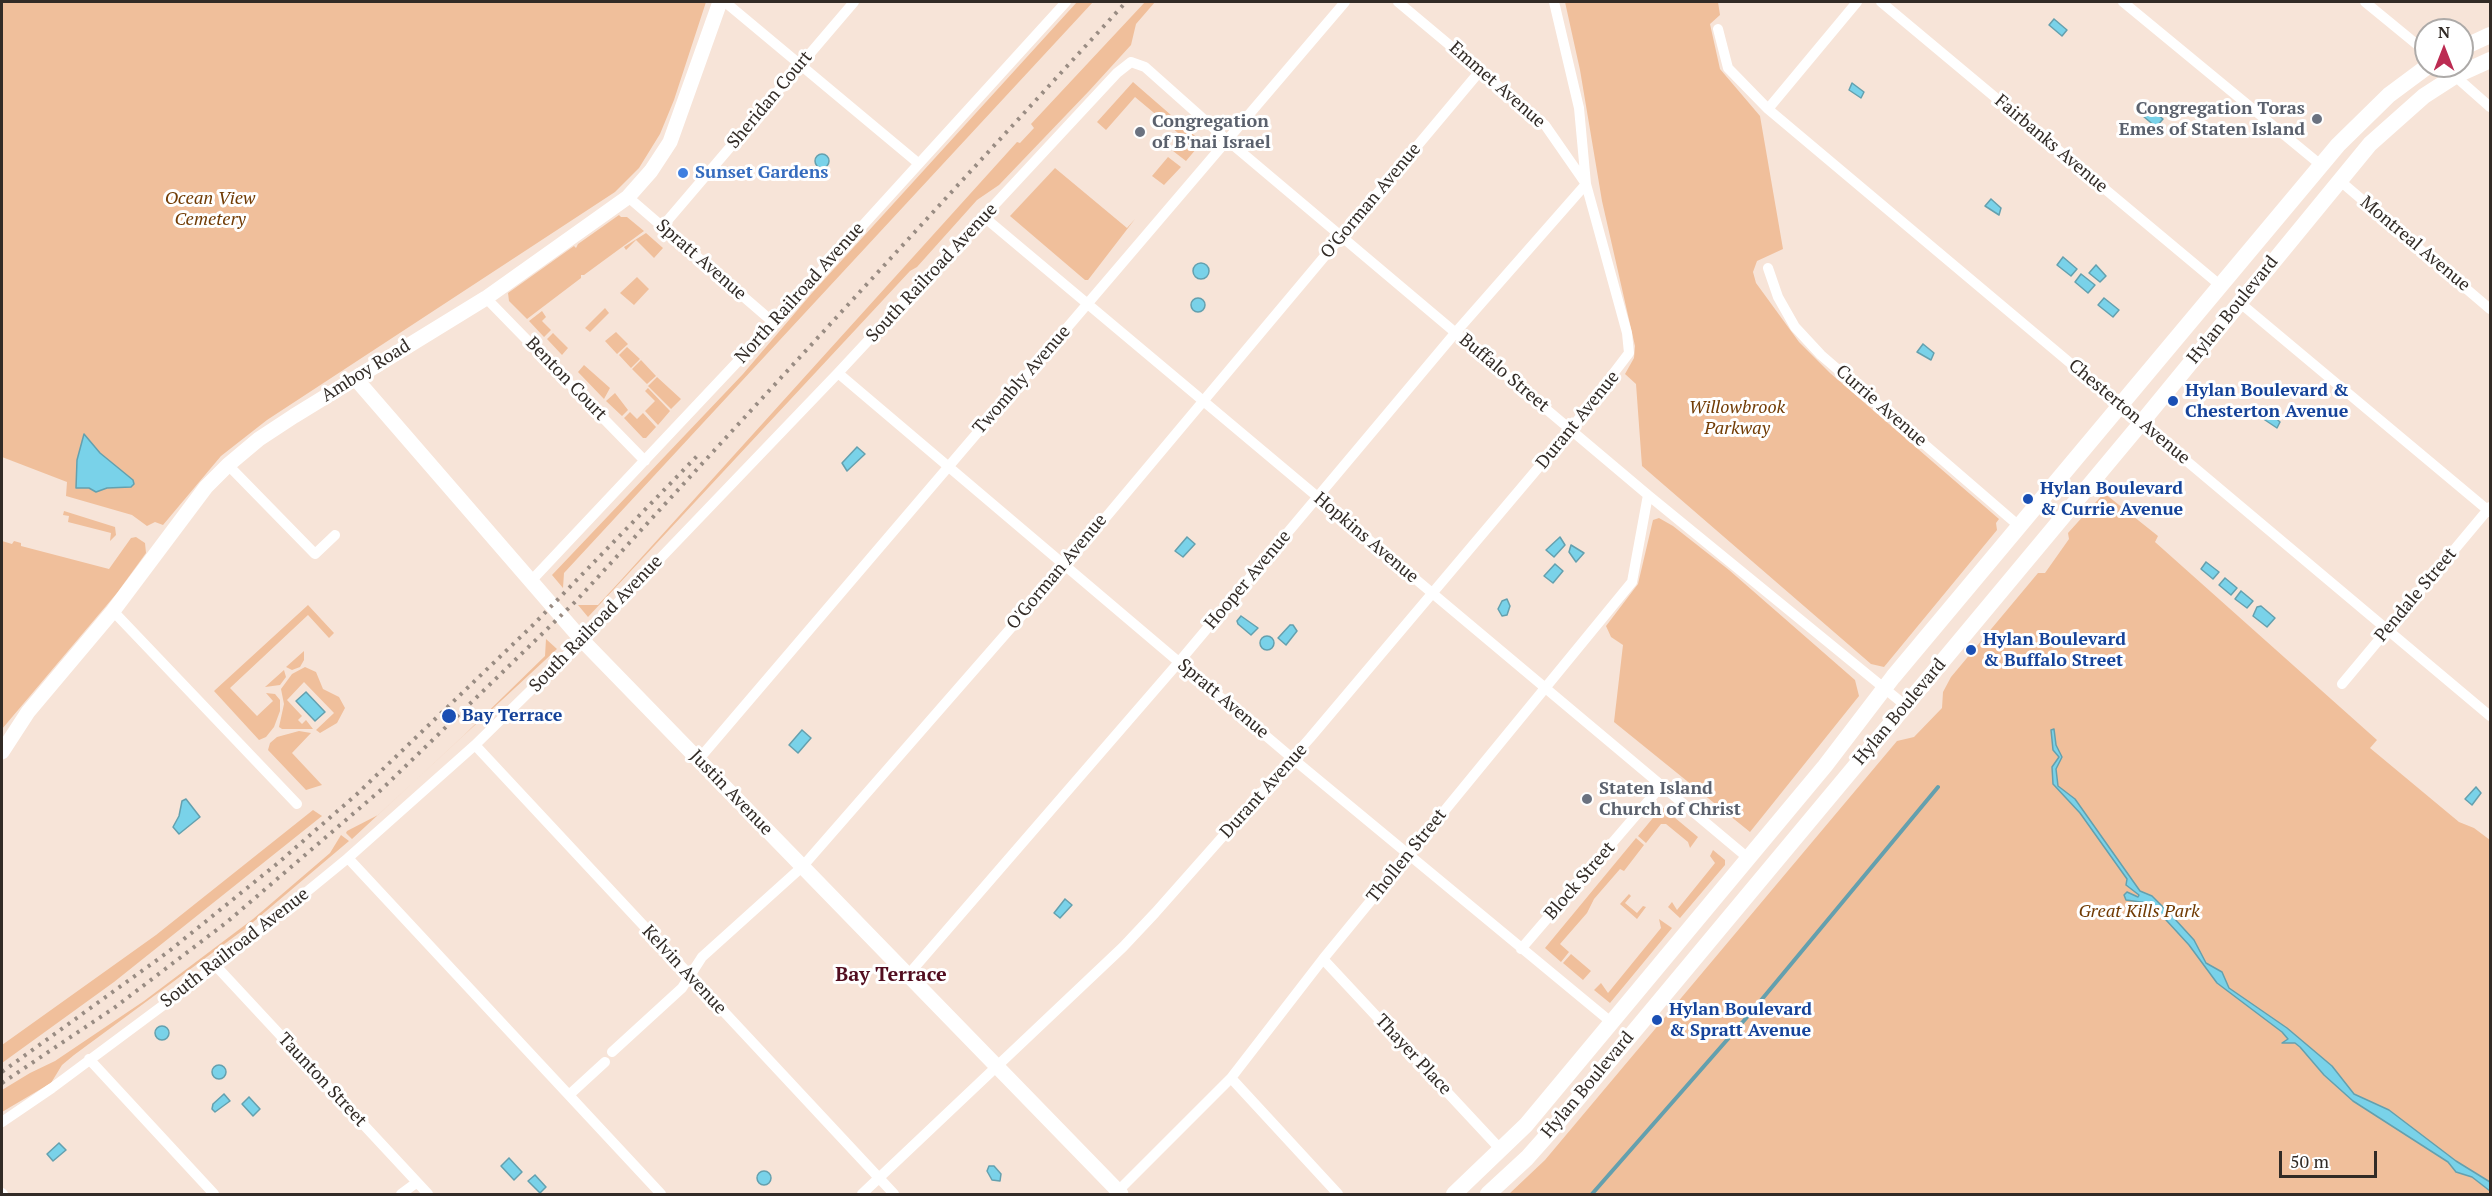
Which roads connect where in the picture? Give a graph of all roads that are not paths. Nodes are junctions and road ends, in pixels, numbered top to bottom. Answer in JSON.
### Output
{"nodes":[{"id":1,"x":720,"y":2,"type":"edge"},
{"id":2,"x":725,"y":2,"type":"edge"},
{"id":3,"x":854,"y":2,"type":"edge"},
{"id":4,"x":1065,"y":2,"type":"edge"},
{"id":5,"x":1345,"y":2,"type":"edge"},
{"id":6,"x":1398,"y":2,"type":"edge"},
{"id":7,"x":1554,"y":2,"type":"edge"},
{"id":8,"x":1857,"y":2,"type":"edge"},
{"id":9,"x":1881,"y":2,"type":"edge"},
{"id":10,"x":2123,"y":2,"type":"edge"},
{"id":11,"x":2365,"y":2,"type":"edge"},
{"id":12,"x":1718,"y":29,"type":"dead end"},
{"id":13,"x":2490,"y":35,"type":"edge"},
{"id":14,"x":2414,"y":42,"type":"edge"},
{"id":15,"x":2474,"y":42,"type":"edge"},
{"id":16,"x":2490,"y":60,"type":"edge"},
{"id":17,"x":1131,"y":62,"type":"joint"},
{"id":18,"x":802,"y":63,"type":"junction"},
{"id":19,"x":2474,"y":67,"type":"edge"},
{"id":20,"x":1480,"y":71,"type":"junction"},
{"id":21,"x":2414,"y":77,"type":"edge"},
{"id":22,"x":2452,"y":78,"type":"edge"},
{"id":23,"x":2457,"y":78,"type":"edge"},
{"id":24,"x":2490,"y":107,"type":"edge"},
{"id":25,"x":1768,"y":109,"type":"junction"},
{"id":26,"x":1227,"y":140,"type":"junction"},
{"id":27,"x":918,"y":163,"type":"junction"},
{"id":28,"x":2322,"y":166,"type":"junction"},
{"id":29,"x":2338,"y":180,"type":"junction"},
{"id":30,"x":1586,"y":184,"type":"junction"},
{"id":31,"x":628,"y":197,"type":"junction"},
{"id":32,"x":984,"y":217,"type":"junction"},
{"id":33,"x":663,"y":227,"type":"junction"},
{"id":34,"x":1342,"y":236,"type":"junction"},
{"id":35,"x":1768,"y":268,"type":"dead end"},
{"id":36,"x":2221,"y":286,"type":"junction"},
{"id":37,"x":486,"y":298,"type":"junction"},
{"id":38,"x":2239,"y":302,"type":"junction"},
{"id":39,"x":1088,"y":304,"type":"junction"},
{"id":40,"x":2490,"y":309,"type":"edge"},
{"id":41,"x":774,"y":323,"type":"junction"},
{"id":42,"x":1456,"y":332,"type":"junction"},
{"id":43,"x":1629,"y":353,"type":"joint"},
{"id":44,"x":838,"y":373,"type":"junction"},
{"id":45,"x":355,"y":378,"type":"junction"},
{"id":46,"x":1202,"y":400,"type":"junction"},
{"id":47,"x":2120,"y":405,"type":"junction"},
{"id":48,"x":2142,"y":422,"type":"junction"},
{"id":49,"x":1571,"y":429,"type":"junction"},
{"id":50,"x":645,"y":461,"type":"junction"},
{"id":51,"x":228,"y":465,"type":"junction"},
{"id":52,"x":948,"y":467,"type":"junction"},
{"id":53,"x":1648,"y":495,"type":"junction"},
{"id":54,"x":1318,"y":497,"type":"junction"},
{"id":55,"x":2490,"y":510,"type":"edge"},
{"id":56,"x":2019,"y":526,"type":"junction"},
{"id":57,"x":335,"y":535,"type":"dead end"},
{"id":58,"x":1065,"y":566,"type":"junction"},
{"id":59,"x":531,"y":581,"type":"junction"},
{"id":60,"x":1432,"y":593,"type":"junction"},
{"id":61,"x":112,"y":611,"type":"junction"},
{"id":62,"x":2387,"y":630,"type":"junction"},
{"id":63,"x":582,"y":640,"type":"junction"},
{"id":64,"x":1179,"y":662,"type":"junction"},
{"id":65,"x":2342,"y":684,"type":"dead end"},
{"id":66,"x":1546,"y":687,"type":"junction"},
{"id":67,"x":1884,"y":688,"type":"junction"},
{"id":68,"x":1906,"y":706,"type":"junction"},
{"id":69,"x":2490,"y":716,"type":"edge"},
{"id":70,"x":475,"y":745,"type":"junction"},
{"id":71,"x":2,"y":752,"type":"edge"},
{"id":72,"x":1292,"y":758,"type":"junction"},
{"id":73,"x":699,"y":759,"type":"junction"},
{"id":74,"x":1662,"y":785,"type":"junction"},
{"id":75,"x":297,"y":804,"type":"dead end"},
{"id":76,"x":1408,"y":854,"type":"junction"},
{"id":77,"x":348,"y":858,"type":"junction"},
{"id":78,"x":1748,"y":858,"type":"junction"},
{"id":79,"x":802,"y":866,"type":"junction"},
{"id":80,"x":1521,"y":949,"type":"junction"},
{"id":81,"x":1323,"y":959,"type":"junction"},
{"id":82,"x":216,"y":966,"type":"junction"},
{"id":83,"x":908,"y":975,"type":"junction"},
{"id":84,"x":690,"y":976,"type":"junction"},
{"id":85,"x":1611,"y":1022,"type":"junction"},
{"id":86,"x":612,"y":1052,"type":"dead end"},
{"id":87,"x":89,"y":1059,"type":"junction"},
{"id":88,"x":605,"y":1062,"type":"dead end"},
{"id":89,"x":998,"y":1067,"type":"junction"},
{"id":90,"x":1231,"y":1078,"type":"junction"},
{"id":91,"x":569,"y":1095,"type":"junction"},
{"id":92,"x":2,"y":1122,"type":"edge"},
{"id":93,"x":1502,"y":1151,"type":"junction"},
{"id":94,"x":879,"y":1179,"type":"junction"},
{"id":95,"x":416,"y":1183,"type":"junction"},
{"id":96,"x":1120,"y":1193,"type":"edge"},
{"id":97,"x":214,"y":1194,"type":"edge"},
{"id":98,"x":401,"y":1194,"type":"edge"},
{"id":99,"x":428,"y":1194,"type":"edge"},
{"id":100,"x":661,"y":1194,"type":"edge"},
{"id":101,"x":862,"y":1194,"type":"edge"},
{"id":102,"x":894,"y":1194,"type":"edge"},
{"id":103,"x":1338,"y":1194,"type":"edge"},
{"id":104,"x":1454,"y":1194,"type":"edge"},
{"id":105,"x":1488,"y":1194,"type":"edge"}],
"edges":[{"from":1,"to":31,"type":"street","name":"Amboy Road"},
{"from":2,"to":18,"type":"street"},
{"from":3,"to":18,"type":"street","name":"Sheridan Court"},
{"from":4,"to":27,"type":"street","name":"North Railroad Avenue"},
{"from":5,"to":26,"type":"street","name":"Twombly Avenue"},
{"from":6,"to":20,"type":"street","name":"Emmet Avenue"},
{"from":7,"to":30,"type":"street"},
{"from":8,"to":25,"type":"street"},
{"from":9,"to":36,"type":"street","name":"Fairbanks Avenue"},
{"from":10,"to":28,"type":"street"},
{"from":11,"to":14,"type":"street"},
{"from":12,"to":25,"type":"street"},
{"from":13,"to":15,"type":"main road"},
{"from":16,"to":19,"type":"main road","name":"Hylan Boulevard"},
{"from":17,"to":26,"type":"street","name":"Buffalo Street"},
{"from":17,"to":32,"type":"street","name":"South Railroad Avenue"},
{"from":18,"to":27,"type":"street"},
{"from":18,"to":33,"type":"street","name":"Sheridan Court"},
{"from":20,"to":30,"type":"street","name":"Emmet Avenue"},
{"from":20,"to":34,"type":"street","name":"O'Gorman Avenue"},
{"from":21,"to":28,"type":"main road","name":"Hylan Boulevard"},
{"from":22,"to":29,"type":"main road","name":"Hylan Boulevard"},
{"from":23,"to":24,"type":"street"},
{"from":25,"to":47,"type":"street","name":"Chesterton Avenue"},
{"from":26,"to":34,"type":"street","name":"Buffalo Street"},
{"from":26,"to":39,"type":"street","name":"Twombly Avenue"},
{"from":27,"to":41,"type":"street","name":"North Railroad Avenue"},
{"from":28,"to":36,"type":"main road","name":"Hylan Boulevard"},
{"from":29,"to":38,"type":"main road","name":"Hylan Boulevard"},
{"from":29,"to":40,"type":"street","name":"Montreal Avenue"},
{"from":30,"to":42,"type":"street","name":"Hooper Avenue"},
{"from":30,"to":43,"type":"street","name":"Emmet Avenue"},
{"from":31,"to":33,"type":"street","name":"Spratt Avenue"},
{"from":31,"to":37,"type":"street","name":"Amboy Road"},
{"from":32,"to":39,"type":"street","name":"Hopkins Avenue"},
{"from":32,"to":44,"type":"street","name":"South Railroad Avenue"},
{"from":33,"to":41,"type":"street","name":"Spratt Avenue"},
{"from":34,"to":42,"type":"street","name":"Buffalo Street"},
{"from":34,"to":46,"type":"street","name":"O'Gorman Avenue"},
{"from":35,"to":56,"type":"street","name":"Currie Avenue"},
{"from":36,"to":47,"type":"main road","name":"Hylan Boulevard"},
{"from":37,"to":45,"type":"street","name":"Amboy Road"},
{"from":37,"to":50,"type":"street","name":"Benton Court"},
{"from":38,"to":48,"type":"main road","name":"Hylan Boulevard"},
{"from":38,"to":55,"type":"street"},
{"from":39,"to":46,"type":"street","name":"Hopkins Avenue"},
{"from":39,"to":52,"type":"street","name":"Twombly Avenue"},
{"from":41,"to":50,"type":"street","name":"North Railroad Avenue"},
{"from":42,"to":49,"type":"street","name":"Buffalo Street"},
{"from":42,"to":54,"type":"street","name":"Hooper Avenue"},
{"from":43,"to":49,"type":"street","name":"Durant Avenue"},
{"from":44,"to":52,"type":"street","name":"Spratt Avenue"},
{"from":44,"to":63,"type":"street","name":"South Railroad Avenue"},
{"from":45,"to":51,"type":"street","name":"Amboy Road"},
{"from":45,"to":59,"type":"street","name":"Justin Avenue"},
{"from":46,"to":54,"type":"street","name":"Hopkins Avenue"},
{"from":46,"to":58,"type":"street","name":"O'Gorman Avenue"},
{"from":47,"to":48,"type":"street","name":"Chesterton Avenue"},
{"from":47,"to":56,"type":"main road","name":"Hylan Boulevard"},
{"from":48,"to":62,"type":"street","name":"Chesterton Avenue"},
{"from":48,"to":68,"type":"main road","name":"Hylan Boulevard"},
{"from":49,"to":53,"type":"street","name":"Buffalo Street"},
{"from":49,"to":60,"type":"street","name":"Durant Avenue"},
{"from":50,"to":59,"type":"street","name":"North Railroad Avenue"},
{"from":51,"to":57,"type":"street"},
{"from":51,"to":61,"type":"street","name":"Amboy Road"},
{"from":52,"to":58,"type":"street","name":"Spratt Avenue"},
{"from":52,"to":73,"type":"street","name":"Twombly Avenue"},
{"from":53,"to":66,"type":"street","name":"Thollen Street"},
{"from":53,"to":67,"type":"street","name":"Buffalo Street"},
{"from":54,"to":60,"type":"street","name":"Hopkins Avenue"},
{"from":54,"to":64,"type":"street","name":"Hooper Avenue"},
{"from":55,"to":62,"type":"street","name":"Pendale Street"},
{"from":56,"to":67,"type":"main road","name":"Hylan Boulevard"},
{"from":58,"to":64,"type":"street","name":"Spratt Avenue"},
{"from":58,"to":79,"type":"street","name":"O'Gorman Avenue"},
{"from":59,"to":63,"type":"street","name":"Justin Avenue"},
{"from":60,"to":66,"type":"street","name":"Hopkins Avenue"},
{"from":60,"to":72,"type":"street","name":"Durant Avenue"},
{"from":61,"to":71,"type":"street","name":"Amboy Road"},
{"from":61,"to":75,"type":"street"},
{"from":62,"to":65,"type":"street","name":"Pendale Street"},
{"from":62,"to":69,"type":"street","name":"Chesterton Avenue"},
{"from":63,"to":70,"type":"street","name":"South Railroad Avenue"},
{"from":63,"to":73,"type":"street","name":"Justin Avenue"},
{"from":64,"to":72,"type":"street","name":"Spratt Avenue"},
{"from":64,"to":83,"type":"street","name":"Hooper Avenue"},
{"from":66,"to":74,"type":"street","name":"Hopkins Avenue"},
{"from":66,"to":76,"type":"street","name":"Thollen Street"},
{"from":67,"to":68,"type":"street","name":"Buffalo Street"},
{"from":67,"to":78,"type":"main road","name":"Hylan Boulevard"},
{"from":68,"to":105,"type":"main road","name":"Hylan Boulevard"},
{"from":70,"to":77,"type":"street","name":"South Railroad Avenue"},
{"from":70,"to":84,"type":"street","name":"Kelvin Avenue"},
{"from":72,"to":76,"type":"street","name":"Spratt Avenue"},
{"from":72,"to":89,"type":"street","name":"Durant Avenue"},
{"from":73,"to":79,"type":"street","name":"Justin Avenue"},
{"from":74,"to":78,"type":"street","name":"Hopkins Avenue"},
{"from":74,"to":80,"type":"street","name":"Block Street"},
{"from":76,"to":80,"type":"street","name":"Spratt Avenue"},
{"from":76,"to":81,"type":"street","name":"Thollen Street"},
{"from":77,"to":82,"type":"street","name":"South Railroad Avenue"},
{"from":77,"to":91,"type":"street"},
{"from":78,"to":85,"type":"main road","name":"Hylan Boulevard"},
{"from":79,"to":83,"type":"street","name":"Justin Avenue"},
{"from":79,"to":84,"type":"street","name":"O'Gorman Avenue"},
{"from":80,"to":85,"type":"street","name":"Spratt Avenue"},
{"from":81,"to":90,"type":"street","name":"Thollen Street"},
{"from":81,"to":93,"type":"street","name":"Thayer Place"},
{"from":82,"to":87,"type":"street","name":"South Railroad Avenue"},
{"from":82,"to":95,"type":"street","name":"Taunton Street"},
{"from":83,"to":89,"type":"street","name":"Justin Avenue"},
{"from":84,"to":86,"type":"street","name":"O'Gorman Avenue"},
{"from":84,"to":94,"type":"street","name":"Kelvin Avenue"},
{"from":85,"to":93,"type":"main road","name":"Hylan Boulevard"},
{"from":87,"to":92,"type":"street","name":"South Railroad Avenue"},
{"from":87,"to":97,"type":"street"},
{"from":88,"to":91,"type":"street"},
{"from":89,"to":94,"type":"street","name":"Durant Avenue"},
{"from":89,"to":96,"type":"street","name":"Justin Avenue"},
{"from":90,"to":96,"type":"street","name":"Thollen Street"},
{"from":90,"to":103,"type":"street"},
{"from":91,"to":100,"type":"street"},
{"from":93,"to":104,"type":"main road","name":"Hylan Boulevard"},
{"from":94,"to":101,"type":"street","name":"Durant Avenue"},
{"from":94,"to":102,"type":"street","name":"Kelvin Avenue"},
{"from":95,"to":98,"type":"street"},
{"from":95,"to":99,"type":"street","name":"Taunton Street"}]}
